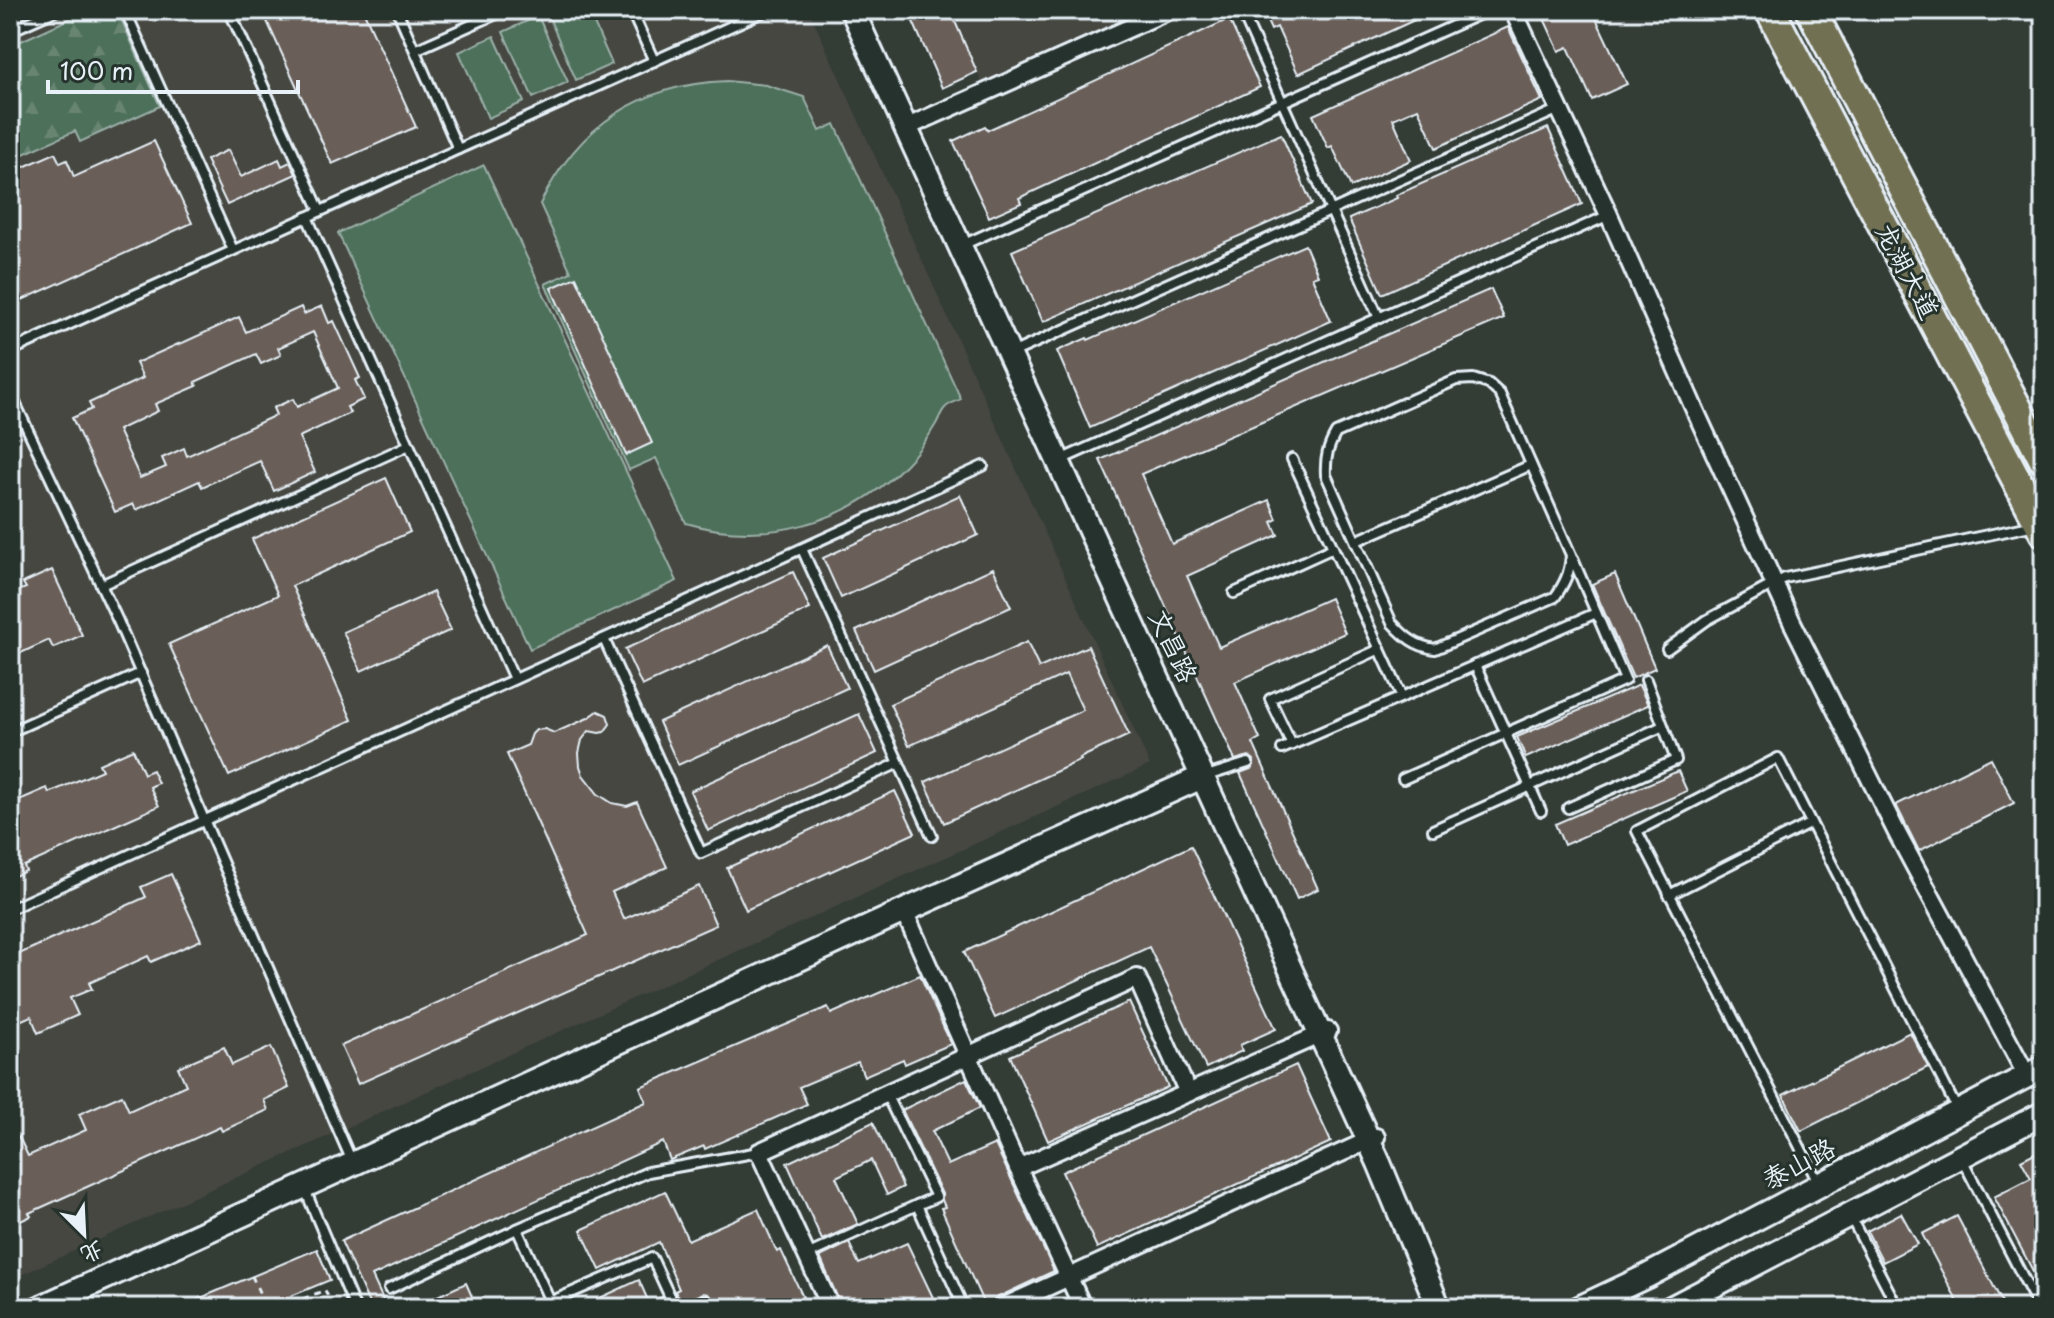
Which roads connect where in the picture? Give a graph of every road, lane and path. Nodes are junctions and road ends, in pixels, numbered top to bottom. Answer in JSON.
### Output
{"nodes":[{"id":1,"x":57,"y":10,"type":"edge"},
{"id":2,"x":125,"y":10,"type":"edge"},
{"id":3,"x":229,"y":10,"type":"edge"},
{"id":4,"x":397,"y":10,"type":"edge"},
{"id":5,"x":505,"y":10,"type":"edge"},
{"id":6,"x":631,"y":10,"type":"edge"},
{"id":7,"x":767,"y":10,"type":"edge"},
{"id":8,"x":852,"y":10,"type":"edge"},
{"id":9,"x":1170,"y":10,"type":"edge"},
{"id":10,"x":1241,"y":10,"type":"edge"},
{"id":11,"x":1489,"y":10,"type":"edge"},
{"id":12,"x":1513,"y":10,"type":"edge"},
{"id":13,"x":1770,"y":10,"type":"edge"},
{"id":14,"x":1811,"y":10,"type":"edge"},
{"id":15,"x":10,"y":31,"type":"edge"},
{"id":16,"x":415,"y":50,"type":"junction"},
{"id":17,"x":654,"y":61,"type":"junction"},
{"id":18,"x":1283,"y":102,"type":"junction"},
{"id":19,"x":1559,"y":109,"type":"junction"},
{"id":20,"x":905,"y":128,"type":"junction"},
{"id":21,"x":458,"y":149,"type":"junction"},
{"id":22,"x":320,"y":211,"type":"junction"},
{"id":23,"x":1331,"y":211,"type":"junction"},
{"id":24,"x":1609,"y":215,"type":"junction"},
{"id":25,"x":307,"y":217,"type":"junction"},
{"id":26,"x":960,"y":246,"type":"junction"},
{"id":27,"x":233,"y":250,"type":"junction"},
{"id":28,"x":1379,"y":318,"type":"junction"},
{"id":29,"x":10,"y":351,"type":"edge"},
{"id":30,"x":1009,"y":355,"type":"junction"},
{"id":31,"x":10,"y":392,"type":"edge"},
{"id":32,"x":409,"y":445,"type":"junction"},
{"id":33,"x":1292,"y":459,"type":"dead end"},
{"id":34,"x":2044,"y":460,"type":"edge"},
{"id":35,"x":1058,"y":461,"type":"junction"},
{"id":36,"x":1531,"y":465,"type":"junction"},
{"id":37,"x":983,"y":466,"type":"dead end"},
{"id":38,"x":2042,"y":528,"type":"edge"},
{"id":39,"x":1356,"y":541,"type":"junction"},
{"id":40,"x":1333,"y":548,"type":"junction"},
{"id":41,"x":802,"y":549,"type":"junction"},
{"id":42,"x":1571,"y":555,"type":"junction"},
{"id":43,"x":1774,"y":584,"type":"junction"},
{"id":44,"x":101,"y":585,"type":"junction"},
{"id":45,"x":1234,"y":593,"type":"dead end"},
{"id":46,"x":1596,"y":613,"type":"junction"},
{"id":47,"x":604,"y":639,"type":"junction"},
{"id":48,"x":1380,"y":649,"type":"junction"},
{"id":49,"x":1667,"y":649,"type":"dead end"},
{"id":50,"x":1475,"y":665,"type":"junction"},
{"id":51,"x":141,"y":673,"type":"junction"},
{"id":52,"x":514,"y":679,"type":"junction"},
{"id":53,"x":1646,"y":680,"type":"dead end"},
{"id":54,"x":1402,"y":697,"type":"junction"},
{"id":55,"x":1663,"y":726,"type":"junction"},
{"id":56,"x":10,"y":732,"type":"edge"},
{"id":57,"x":1506,"y":734,"type":"junction"},
{"id":58,"x":1292,"y":745,"type":"junction"},
{"id":59,"x":1282,"y":749,"type":"dead end"},
{"id":60,"x":899,"y":763,"type":"junction"},
{"id":61,"x":1248,"y":763,"type":"dead end"},
{"id":62,"x":1208,"y":776,"type":"junction"},
{"id":63,"x":1403,"y":779,"type":"dead end"},
{"id":64,"x":1529,"y":786,"type":"junction"},
{"id":65,"x":1568,"y":808,"type":"dead end"},
{"id":66,"x":1541,"y":811,"type":"dead end"},
{"id":67,"x":204,"y":820,"type":"junction"},
{"id":68,"x":1811,"y":823,"type":"junction"},
{"id":69,"x":1433,"y":830,"type":"dead end"},
{"id":70,"x":932,"y":836,"type":"dead end"},
{"id":71,"x":1669,"y":895,"type":"junction"},
{"id":72,"x":10,"y":909,"type":"edge"},
{"id":73,"x":904,"y":911,"type":"junction"},
{"id":74,"x":1324,"y":1033,"type":"junction"},
{"id":75,"x":970,"y":1055,"type":"junction"},
{"id":76,"x":2036,"y":1072,"type":"edge"},
{"id":77,"x":886,"y":1093,"type":"junction"},
{"id":78,"x":1188,"y":1093,"type":"junction"},
{"id":79,"x":1959,"y":1112,"type":"junction"},
{"id":80,"x":2044,"y":1113,"type":"edge"},
{"id":81,"x":1372,"y":1139,"type":"junction"},
{"id":82,"x":759,"y":1152,"type":"junction"},
{"id":83,"x":1961,"y":1157,"type":"junction"},
{"id":84,"x":353,"y":1165,"type":"junction"},
{"id":85,"x":1018,"y":1168,"type":"junction"},
{"id":86,"x":1820,"y":1185,"type":"junction"},
{"id":87,"x":306,"y":1192,"type":"dead end"},
{"id":88,"x":917,"y":1205,"type":"junction"},
{"id":89,"x":1850,"y":1215,"type":"junction"},
{"id":90,"x":517,"y":1229,"type":"junction"},
{"id":91,"x":807,"y":1255,"type":"junction"},
{"id":92,"x":252,"y":1276,"type":"dead end"},
{"id":93,"x":1069,"y":1276,"type":"junction"},
{"id":94,"x":389,"y":1289,"type":"dead end"},
{"id":95,"x":551,"y":1305,"type":"edge"},
{"id":96,"x":39,"y":1308,"type":"edge"},
{"id":97,"x":266,"y":1308,"type":"edge"},
{"id":98,"x":281,"y":1308,"type":"edge"},
{"id":99,"x":333,"y":1308,"type":"edge"},
{"id":100,"x":355,"y":1308,"type":"edge"},
{"id":101,"x":536,"y":1308,"type":"edge"},
{"id":102,"x":675,"y":1308,"type":"edge"},
{"id":103,"x":831,"y":1308,"type":"edge"},
{"id":104,"x":964,"y":1308,"type":"edge"},
{"id":105,"x":1001,"y":1308,"type":"edge"},
{"id":106,"x":1083,"y":1308,"type":"edge"},
{"id":107,"x":1439,"y":1308,"type":"edge"},
{"id":108,"x":1579,"y":1308,"type":"edge"},
{"id":109,"x":1671,"y":1308,"type":"edge"},
{"id":110,"x":1898,"y":1308,"type":"edge"},
{"id":111,"x":2039,"y":1308,"type":"edge"}],
"edges":[{"from":1,"to":15,"type":"lane"},
{"from":2,"to":27,"type":"lane"},
{"from":3,"to":22,"type":"lane"},
{"from":4,"to":16,"type":"lane"},
{"from":5,"to":16,"type":"lane"},
{"from":6,"to":17,"type":"lane"},
{"from":7,"to":17,"type":"lane"},
{"from":8,"to":20,"type":"street","name":"文昌路"},
{"from":9,"to":20,"type":"street"},
{"from":10,"to":18,"type":"lane"},
{"from":11,"to":18,"type":"lane"},
{"from":12,"to":19,"type":"street"},
{"from":13,"to":38,"type":"highway","name":"龙湖大道"},
{"from":14,"to":34,"type":"highway","name":"龙湖大道"},
{"from":16,"to":21,"type":"lane"},
{"from":17,"to":21,"type":"lane"},
{"from":18,"to":23,"type":"lane"},
{"from":18,"to":26,"type":"lane"},
{"from":19,"to":23,"type":"lane"},
{"from":19,"to":24,"type":"street"},
{"from":20,"to":26,"type":"street","name":"文昌路"},
{"from":21,"to":22,"type":"lane"},
{"from":22,"to":25,"type":"lane"},
{"from":23,"to":28,"type":"lane"},
{"from":23,"to":30,"type":"lane"},
{"from":24,"to":28,"type":"lane"},
{"from":24,"to":43,"type":"street"},
{"from":25,"to":27,"type":"lane"},
{"from":25,"to":32,"type":"lane"},
{"from":26,"to":30,"type":"street","name":"文昌路"},
{"from":27,"to":29,"type":"lane"},
{"from":28,"to":35,"type":"lane"},
{"from":30,"to":35,"type":"street","name":"文昌路"},
{"from":31,"to":44,"type":"lane"},
{"from":32,"to":44,"type":"lane"},
{"from":32,"to":52,"type":"lane"},
{"from":33,"to":40,"type":"lane"},
{"from":35,"to":62,"type":"street","name":"文昌路"},
{"from":36,"to":39,"type":"lane"},
{"from":36,"to":39,"type":"lane"},
{"from":36,"to":42,"type":"lane"},
{"from":37,"to":41,"type":"lane"},
{"from":38,"to":43,"type":"lane"},
{"from":39,"to":42,"type":"lane"},
{"from":40,"to":45,"type":"lane"},
{"from":40,"to":48,"type":"lane"},
{"from":41,"to":47,"type":"lane"},
{"from":41,"to":60,"type":"lane"},
{"from":42,"to":46,"type":"lane"},
{"from":43,"to":49,"type":"lane"},
{"from":43,"to":76,"type":"street"},
{"from":44,"to":51,"type":"lane"},
{"from":46,"to":50,"type":"lane"},
{"from":46,"to":57,"type":"lane"},
{"from":47,"to":52,"type":"lane"},
{"from":47,"to":60,"type":"lane"},
{"from":48,"to":54,"type":"lane"},
{"from":48,"to":58,"type":"lane"},
{"from":50,"to":54,"type":"lane"},
{"from":50,"to":57,"type":"lane"},
{"from":51,"to":56,"type":"lane"},
{"from":51,"to":67,"type":"lane"},
{"from":52,"to":67,"type":"lane"},
{"from":53,"to":55,"type":"lane"},
{"from":54,"to":58,"type":"lane"},
{"from":55,"to":64,"type":"lane"},
{"from":55,"to":65,"type":"lane"},
{"from":57,"to":63,"type":"lane"},
{"from":57,"to":64,"type":"lane"},
{"from":58,"to":59,"type":"lane"},
{"from":60,"to":70,"type":"lane"},
{"from":61,"to":62,"type":"lane"},
{"from":62,"to":73,"type":"street"},
{"from":62,"to":74,"type":"street","name":"文昌路"},
{"from":64,"to":66,"type":"lane"},
{"from":64,"to":69,"type":"lane"},
{"from":67,"to":72,"type":"lane"},
{"from":67,"to":84,"type":"lane"},
{"from":68,"to":71,"type":"lane"},
{"from":68,"to":71,"type":"lane"},
{"from":68,"to":79,"type":"lane"},
{"from":71,"to":86,"type":"lane"},
{"from":73,"to":75,"type":"street"},
{"from":73,"to":84,"type":"street"},
{"from":74,"to":78,"type":"street"},
{"from":74,"to":81,"type":"street","name":"文昌路"},
{"from":75,"to":77,"type":"street"},
{"from":75,"to":78,"type":"street"},
{"from":75,"to":85,"type":"street"},
{"from":76,"to":79,"type":"street","name":"泰山路"},
{"from":77,"to":82,"type":"street"},
{"from":77,"to":88,"type":"lane"},
{"from":78,"to":85,"type":"street"},
{"from":79,"to":86,"type":"street","name":"泰山路"},
{"from":80,"to":83,"type":"street"},
{"from":81,"to":93,"type":"street"},
{"from":81,"to":107,"type":"street","name":"文昌路"},
{"from":82,"to":90,"type":"lane"},
{"from":82,"to":91,"type":"street"},
{"from":83,"to":89,"type":"street"},
{"from":83,"to":111,"type":"lane"},
{"from":84,"to":96,"type":"street"},
{"from":85,"to":93,"type":"street"},
{"from":86,"to":108,"type":"street","name":"泰山路"},
{"from":87,"to":100,"type":"lane"},
{"from":88,"to":91,"type":"lane"},
{"from":88,"to":104,"type":"lane"},
{"from":89,"to":109,"type":"street"},
{"from":89,"to":110,"type":"lane"},
{"from":90,"to":94,"type":"lane"},
{"from":90,"to":95,"type":"lane"},
{"from":91,"to":103,"type":"street"},
{"from":92,"to":97,"type":"path"},
{"from":93,"to":105,"type":"street"},
{"from":93,"to":106,"type":"street"},
{"from":95,"to":101,"type":"lane"},
{"from":95,"to":102,"type":"lane"},
{"from":98,"to":99,"type":"path"}]}
